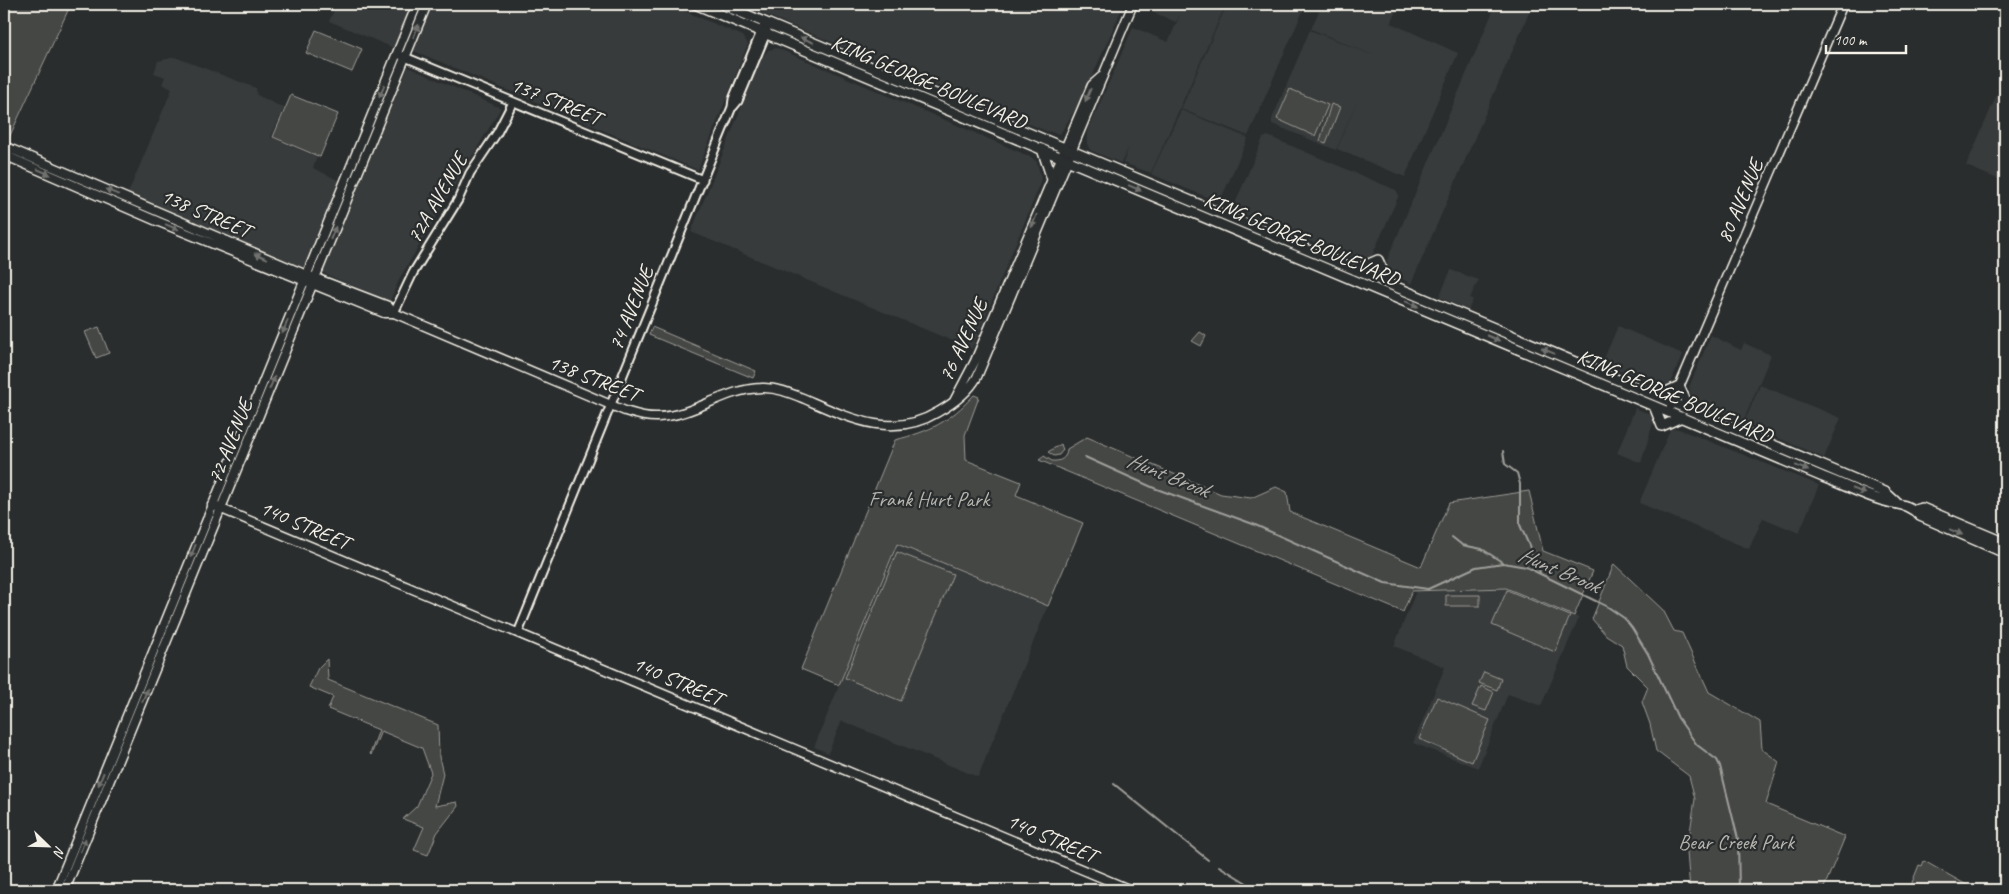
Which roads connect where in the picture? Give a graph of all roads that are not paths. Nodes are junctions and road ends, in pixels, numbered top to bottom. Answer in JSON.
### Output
{"nodes":[{"id":1,"x":417,"y":4,"type":"edge"},
{"id":2,"x":427,"y":4,"type":"edge"},
{"id":3,"x":695,"y":4,"type":"edge"},
{"id":4,"x":721,"y":4,"type":"edge"},
{"id":5,"x":1133,"y":4,"type":"edge"},
{"id":6,"x":1843,"y":4,"type":"edge"},
{"id":7,"x":765,"y":28,"type":"junction"},
{"id":8,"x":397,"y":54,"type":"junction"},
{"id":9,"x":405,"y":57,"type":"junction"},
{"id":10,"x":513,"y":102,"type":"junction"},
{"id":11,"x":1042,"y":148,"type":"junction"},
{"id":12,"x":7,"y":152,"type":"edge"},
{"id":13,"x":1067,"y":154,"type":"junction"},
{"id":14,"x":4,"y":168,"type":"edge"},
{"id":15,"x":1052,"y":179,"type":"junction"},
{"id":16,"x":703,"y":180,"type":"junction"},
{"id":17,"x":1355,"y":270,"type":"junction"},
{"id":18,"x":309,"y":280,"type":"junction"},
{"id":19,"x":1390,"y":284,"type":"junction"},
{"id":20,"x":394,"y":313,"type":"junction"},
{"id":21,"x":994,"y":317,"type":"junction"},
{"id":22,"x":977,"y":377,"type":"junction"},
{"id":23,"x":1679,"y":386,"type":"junction"},
{"id":24,"x":1658,"y":396,"type":"junction"},
{"id":25,"x":954,"y":400,"type":"junction"},
{"id":26,"x":1672,"y":402,"type":"junction"},
{"id":27,"x":610,"y":406,"type":"junction"},
{"id":28,"x":1654,"y":406,"type":"junction"},
{"id":29,"x":1690,"y":410,"type":"junction"},
{"id":30,"x":1668,"y":412,"type":"junction"},
{"id":31,"x":1682,"y":418,"type":"junction"},
{"id":32,"x":1896,"y":502,"type":"junction"},
{"id":33,"x":212,"y":505,"type":"junction"},
{"id":34,"x":221,"y":509,"type":"junction"},
{"id":35,"x":1914,"y":510,"type":"junction"},
{"id":36,"x":2005,"y":543,"type":"edge"},
{"id":37,"x":2005,"y":553,"type":"edge"},
{"id":38,"x":518,"y":633,"type":"junction"},
{"id":39,"x":56,"y":890,"type":"edge"},
{"id":40,"x":65,"y":890,"type":"edge"},
{"id":41,"x":1131,"y":890,"type":"edge"}],
"edges":[{"from":1,"to":8,"type":"main road","name":"72 AVENUE"},
{"from":9,"to":2,"type":"main road","name":"72 AVENUE","one_way":true},
{"from":3,"to":7,"type":"main road","name":"KING GEORGE BOULEVARD"},
{"from":4,"to":7,"type":"main road","name":"KING GEORGE BOULEVARD"},
{"from":5,"to":13,"type":"main road","name":"76 AVENUE"},
{"from":6,"to":23,"type":"main road","name":"80 AVENUE"},
{"from":7,"to":11,"type":"main road","name":"KING GEORGE BOULEVARD"},
{"from":13,"to":7,"type":"main road","name":"KING GEORGE BOULEVARD","one_way":true},
{"from":7,"to":16,"type":"street","name":"74 AVENUE"},
{"from":8,"to":9,"type":"street","name":"137 STREET"},
{"from":8,"to":18,"type":"main road","name":"72 AVENUE","one_way":true},
{"from":9,"to":10,"type":"street","name":"137 STREET"},
{"from":18,"to":9,"type":"main road","name":"72 AVENUE","one_way":true},
{"from":10,"to":16,"type":"street","name":"137 STREET"},
{"from":10,"to":20,"type":"street","name":"72A AVENUE"},
{"from":11,"to":13,"type":"main road","name":"KING GEORGE BOULEVARD"},
{"from":11,"to":15,"type":"main road"},
{"from":12,"to":14,"type":"street"},
{"from":12,"to":18,"type":"main road","name":"138 STREET"},
{"from":13,"to":15,"type":"main road","name":"76 AVENUE"},
{"from":13,"to":17,"type":"main road","name":"KING GEORGE BOULEVARD"},
{"from":13,"to":22,"type":"main road","name":"76 AVENUE"},
{"from":13,"to":28,"type":"main road","name":"KING GEORGE BOULEVARD","one_way":true},
{"from":15,"to":21,"type":"main road","name":"76 AVENUE","one_way":true},
{"from":16,"to":27,"type":"street","name":"74 AVENUE"},
{"from":17,"to":19,"type":"main road","name":"KING GEORGE BOULEVARD"},
{"from":17,"to":19,"type":"main road"},
{"from":18,"to":20,"type":"main road","name":"138 STREET"},
{"from":18,"to":33,"type":"main road","name":"72 AVENUE","one_way":true},
{"from":34,"to":18,"type":"main road","name":"72 AVENUE","one_way":true},
{"from":24,"to":19,"type":"main road","name":"KING GEORGE BOULEVARD","one_way":true},
{"from":20,"to":27,"type":"main road","name":"138 STREET"},
{"from":21,"to":22,"type":"main road"},
{"from":21,"to":25,"type":"main road","name":"76 AVENUE"},
{"from":22,"to":25,"type":"main road","name":"76 AVENUE"},
{"from":23,"to":24,"type":"main road"},
{"from":23,"to":26,"type":"main road","name":"80 AVENUE"},
{"from":23,"to":29,"type":"main road"},
{"from":24,"to":26,"type":"main road","name":"KING GEORGE BOULEVARD"},
{"from":25,"to":27,"type":"main road","name":"138 STREET"},
{"from":26,"to":29,"type":"main road","name":"KING GEORGE BOULEVARD"},
{"from":26,"to":30,"type":"main road","name":"80 AVENUE"},
{"from":27,"to":38,"type":"street","name":"74 AVENUE"},
{"from":28,"to":30,"type":"main road","name":"KING GEORGE BOULEVARD"},
{"from":28,"to":31,"type":"main road"},
{"from":29,"to":32,"type":"main road","name":"KING GEORGE BOULEVARD"},
{"from":30,"to":31,"type":"main road","name":"KING GEORGE BOULEVARD"},
{"from":31,"to":32,"type":"main road","name":"KING GEORGE BOULEVARD","one_way":true},
{"from":32,"to":35,"type":"main road","name":"KING GEORGE BOULEVARD"},
{"from":33,"to":34,"type":"main road","name":"140 STREET"},
{"from":33,"to":39,"type":"main road","name":"72 AVENUE","one_way":true},
{"from":34,"to":38,"type":"main road","name":"140 STREET"},
{"from":40,"to":34,"type":"main road","name":"72 AVENUE","one_way":true},
{"from":35,"to":36,"type":"main road","name":"KING GEORGE BOULEVARD"},
{"from":35,"to":37,"type":"main road","name":"KING GEORGE BOULEVARD","one_way":true},
{"from":38,"to":41,"type":"main road","name":"140 STREET"}]}
